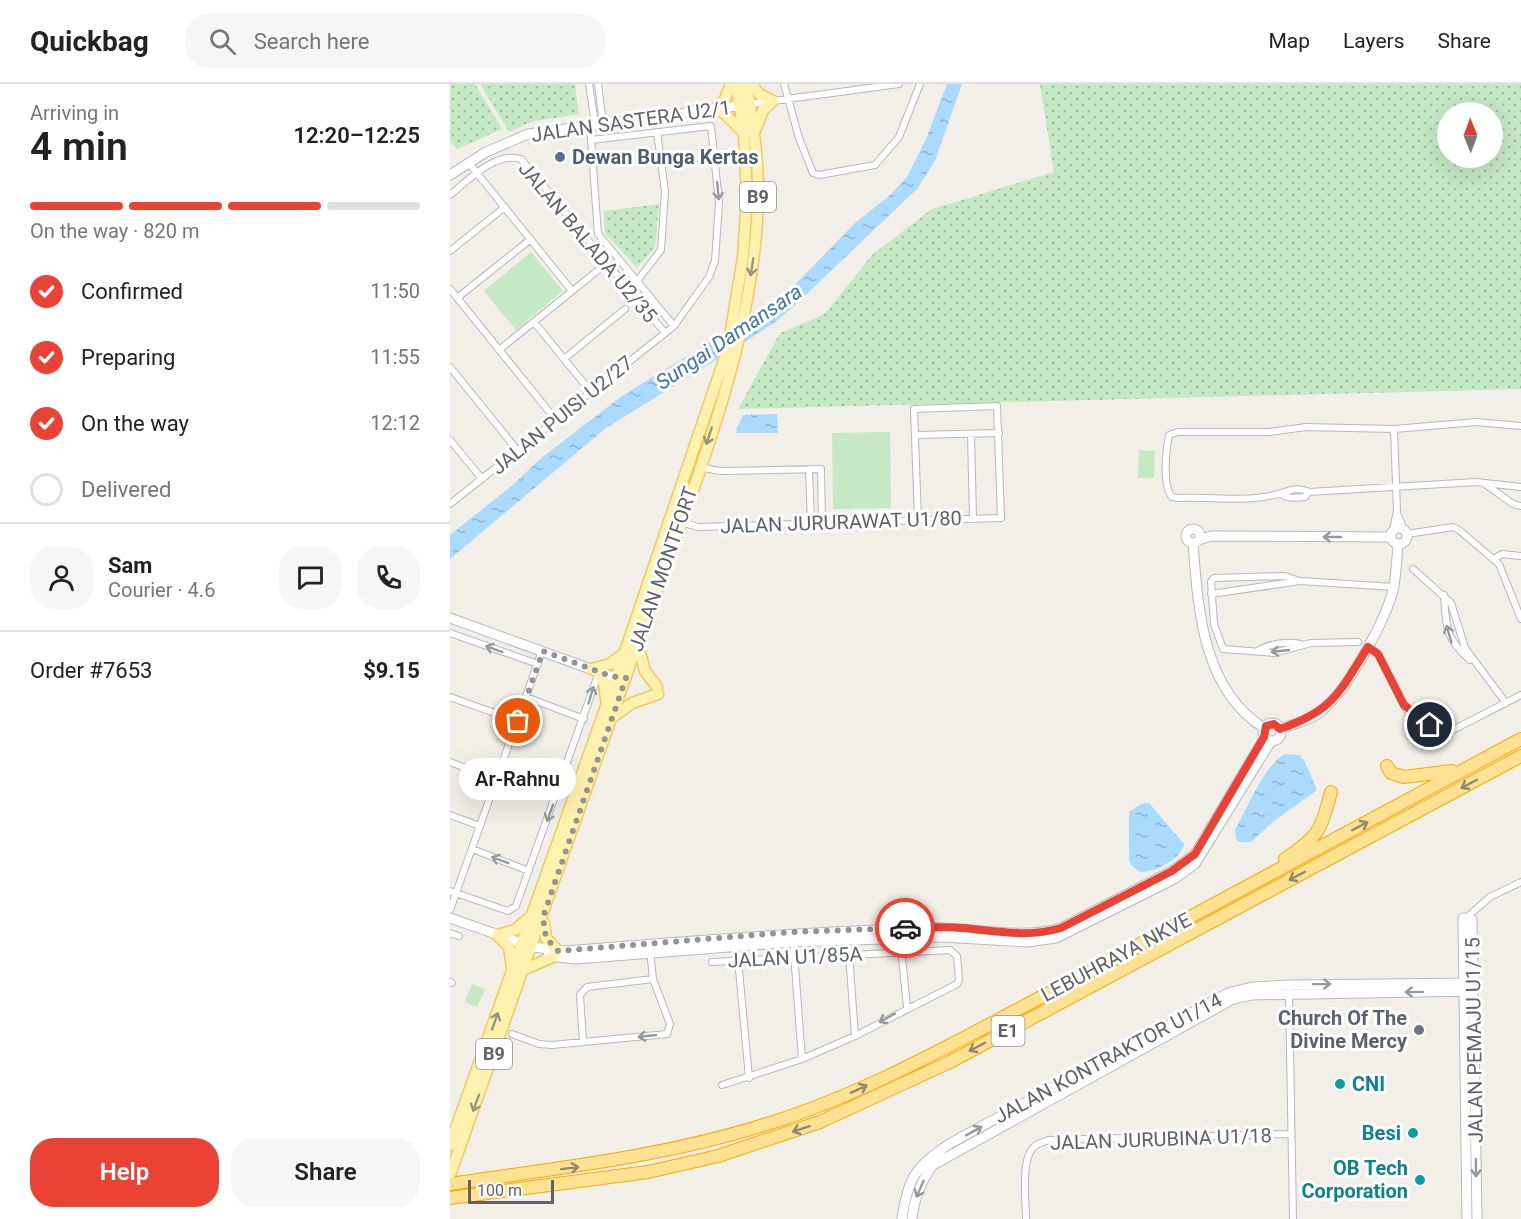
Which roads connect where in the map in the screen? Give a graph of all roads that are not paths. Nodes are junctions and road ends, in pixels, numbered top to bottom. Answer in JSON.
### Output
{"nodes":[{"id":1,"x":589,"y":84,"type":"edge"},
{"id":2,"x":598,"y":84,"type":"edge"},
{"id":3,"x":734,"y":84,"type":"edge"},
{"id":4,"x":746,"y":84,"type":"edge"},
{"id":5,"x":752,"y":84,"type":"edge"},
{"id":6,"x":784,"y":84,"type":"edge"},
{"id":7,"x":899,"y":84,"type":"edge"},
{"id":8,"x":920,"y":84,"type":"edge"},
{"id":9,"x":850,"y":87,"type":"edge"},
{"id":10,"x":788,"y":99,"type":"junction"},
{"id":11,"x":772,"y":101,"type":"junction"},
{"id":12,"x":744,"y":105,"type":"junction"},
{"id":13,"x":715,"y":109,"type":"junction"},
{"id":14,"x":596,"y":124,"type":"junction"},
{"id":15,"x":657,"y":132,"type":"junction"},
{"id":16,"x":749,"y":134,"type":"junction"},
{"id":17,"x":591,"y":140,"type":"junction"},
{"id":18,"x":468,"y":162,"type":"junction"},
{"id":19,"x":477,"y":173,"type":"junction"},
{"id":20,"x":450,"y":175,"type":"edge"},
{"id":21,"x":450,"y":195,"type":"edge"},
{"id":22,"x":505,"y":207,"type":"junction"},
{"id":23,"x":531,"y":239,"type":"junction"},
{"id":24,"x":450,"y":251,"type":"edge"},
{"id":25,"x":607,"y":263,"type":"junction"},
{"id":26,"x":637,"y":281,"type":"junction"},
{"id":27,"x":450,"y":289,"type":"edge"},
{"id":28,"x":573,"y":291,"type":"junction"},
{"id":29,"x":457,"y":298,"type":"junction"},
{"id":30,"x":625,"y":309,"type":"dead end"},
{"id":31,"x":534,"y":322,"type":"junction"},
{"id":32,"x":674,"y":326,"type":"junction"},
{"id":33,"x":664,"y":333,"type":"junction"},
{"id":34,"x":499,"y":350,"type":"junction"},
{"id":35,"x":564,"y":359,"type":"junction"},
{"id":36,"x":450,"y":367,"type":"edge"},
{"id":37,"x":458,"y":377,"type":"junction"},
{"id":38,"x":450,"y":383,"type":"edge"},
{"id":39,"x":722,"y":383,"type":"junction"},
{"id":40,"x":591,"y":392,"type":"junction"},
{"id":41,"x":556,"y":420,"type":"junction"},
{"id":42,"x":1521,"y":426,"type":"edge"},
{"id":43,"x":1395,"y":429,"type":"junction"},
{"id":44,"x":999,"y":433,"type":"junction"},
{"id":45,"x":971,"y":434,"type":"junction"},
{"id":46,"x":916,"y":435,"type":"junction"},
{"id":47,"x":450,"y":440,"type":"edge"},
{"id":48,"x":518,"y":451,"type":"junction"},
{"id":49,"x":699,"y":467,"type":"junction"},
{"id":50,"x":809,"y":469,"type":"junction"},
{"id":51,"x":482,"y":479,"type":"junction"},
{"id":52,"x":1485,"y":483,"type":"junction"},
{"id":53,"x":1521,"y":486,"type":"edge"},
{"id":54,"x":1396,"y":489,"type":"junction"},
{"id":55,"x":450,"y":504,"type":"edge"},
{"id":56,"x":1521,"y":506,"type":"edge"},
{"id":57,"x":1397,"y":511,"type":"junction"},
{"id":58,"x":669,"y":517,"type":"junction"},
{"id":59,"x":973,"y":518,"type":"junction"},
{"id":60,"x":918,"y":520,"type":"junction"},
{"id":61,"x":681,"y":521,"type":"junction"},
{"id":62,"x":811,"y":523,"type":"junction"},
{"id":63,"x":822,"y":523,"type":"junction"},
{"id":64,"x":1405,"y":532,"type":"junction"},
{"id":65,"x":1391,"y":534,"type":"junction"},
{"id":66,"x":1398,"y":544,"type":"junction"},
{"id":67,"x":1521,"y":556,"type":"edge"},
{"id":68,"x":1494,"y":559,"type":"junction"},
{"id":69,"x":1413,"y":569,"type":"dead end"},
{"id":70,"x":1270,"y":576,"type":"junction"},
{"id":71,"x":1300,"y":581,"type":"junction"},
{"id":72,"x":1270,"y":585,"type":"junction"},
{"id":73,"x":1394,"y":587,"type":"junction"},
{"id":74,"x":1211,"y":594,"type":"junction"},
{"id":75,"x":1443,"y":594,"type":"junction"},
{"id":76,"x":450,"y":618,"type":"edge"},
{"id":77,"x":1521,"y":619,"type":"edge"},
{"id":78,"x":450,"y":633,"type":"edge"},
{"id":79,"x":638,"y":641,"type":"junction"},
{"id":80,"x":1358,"y":642,"type":"dead end"},
{"id":81,"x":1368,"y":647,"type":"junction"},
{"id":82,"x":543,"y":651,"type":"junction"},
{"id":83,"x":624,"y":653,"type":"junction"},
{"id":84,"x":538,"y":664,"type":"junction"},
{"id":85,"x":1475,"y":664,"type":"junction"},
{"id":86,"x":595,"y":670,"type":"junction"},
{"id":87,"x":618,"y":679,"type":"junction"},
{"id":88,"x":1521,"y":695,"type":"edge"},
{"id":89,"x":450,"y":697,"type":"edge"},
{"id":90,"x":526,"y":697,"type":"junction"},
{"id":91,"x":607,"y":703,"type":"junction"},
{"id":92,"x":1506,"y":703,"type":"junction"},
{"id":93,"x":1404,"y":705,"type":"junction"},
{"id":94,"x":612,"y":718,"type":"junction"},
{"id":95,"x":584,"y":719,"type":"junction"},
{"id":96,"x":518,"y":721,"type":"junction"},
{"id":97,"x":1280,"y":729,"type":"junction"},
{"id":98,"x":1267,"y":735,"type":"junction"},
{"id":99,"x":1443,"y":735,"type":"junction"},
{"id":100,"x":1521,"y":739,"type":"edge"},
{"id":101,"x":1500,"y":751,"type":"junction"},
{"id":102,"x":1521,"y":756,"type":"edge"},
{"id":103,"x":450,"y":762,"type":"edge"},
{"id":104,"x":1387,"y":766,"type":"dead end"},
{"id":105,"x":496,"y":780,"type":"junction"},
{"id":106,"x":1331,"y":792,"type":"dead end"},
{"id":107,"x":450,"y":815,"type":"edge"},
{"id":108,"x":480,"y":826,"type":"junction"},
{"id":109,"x":472,"y":849,"type":"junction"},
{"id":110,"x":529,"y":871,"type":"junction"},
{"id":111,"x":1521,"y":882,"type":"edge"},
{"id":112,"x":453,"y":892,"type":"edge"},
{"id":113,"x":450,"y":910,"type":"edge"},
{"id":114,"x":538,"y":915,"type":"junction"},
{"id":115,"x":450,"y":918,"type":"edge"},
{"id":116,"x":1466,"y":918,"type":"joint"},
{"id":117,"x":450,"y":933,"type":"edge"},
{"id":118,"x":1161,"y":934,"type":"junction"},
{"id":119,"x":497,"y":935,"type":"junction"},
{"id":120,"x":459,"y":936,"type":"dead end"},
{"id":121,"x":793,"y":937,"type":"junction"},
{"id":122,"x":900,"y":938,"type":"junction"},
{"id":123,"x":528,"y":946,"type":"junction"},
{"id":124,"x":650,"y":948,"type":"junction"},
{"id":125,"x":901,"y":952,"type":"junction"},
{"id":126,"x":556,"y":954,"type":"junction"},
{"id":127,"x":849,"y":954,"type":"junction"},
{"id":128,"x":794,"y":957,"type":"junction"},
{"id":129,"x":738,"y":959,"type":"junction"},
{"id":130,"x":712,"y":962,"type":"dead end"},
{"id":131,"x":525,"y":969,"type":"junction"},
{"id":132,"x":512,"y":971,"type":"junction"},
{"id":133,"x":653,"y":979,"type":"junction"},
{"id":134,"x":1468,"y":987,"type":"junction"},
{"id":135,"x":1289,"y":990,"type":"junction"},
{"id":136,"x":907,"y":1007,"type":"junction"},
{"id":137,"x":507,"y":1020,"type":"junction"},
{"id":138,"x":512,"y":1034,"type":"junction"},
{"id":139,"x":855,"y":1036,"type":"junction"},
{"id":140,"x":583,"y":1042,"type":"junction"},
{"id":141,"x":498,"y":1044,"type":"junction"},
{"id":142,"x":802,"y":1059,"type":"junction"},
{"id":143,"x":748,"y":1078,"type":"junction"},
{"id":144,"x":722,"y":1085,"type":"dead end"},
{"id":145,"x":1291,"y":1134,"type":"junction"},
{"id":146,"x":456,"y":1140,"type":"edge"},
{"id":147,"x":450,"y":1175,"type":"edge"},
{"id":148,"x":450,"y":1184,"type":"edge"},
{"id":149,"x":450,"y":1198,"type":"edge"},
{"id":150,"x":902,"y":1219,"type":"edge"},
{"id":151,"x":912,"y":1219,"type":"edge"},
{"id":152,"x":1026,"y":1219,"type":"edge"},
{"id":153,"x":1293,"y":1219,"type":"edge"},
{"id":154,"x":1467,"y":1219,"type":"edge"},
{"id":155,"x":1477,"y":1219,"type":"edge"}],
"edges":[{"from":1,"to":14,"type":"street"},
{"from":2,"to":14,"type":"street"},
{"from":3,"to":12,"type":"main road","name":"JALAN MONTFORT","number":"B9"},
{"from":3,"to":13,"type":"main road"},
{"from":4,"to":12,"type":"main road","name":"JALAN MONTFORT","number":"B9"},
{"from":5,"to":11,"type":"main road"},
{"from":6,"to":10,"type":"street"},
{"from":7,"to":9,"type":"street"},
{"from":8,"to":10,"type":"street"},
{"from":9,"to":10,"type":"street"},
{"from":10,"to":11,"type":"street"},
{"from":11,"to":12,"type":"street"},
{"from":11,"to":16,"type":"main road"},
{"from":12,"to":13,"type":"street","name":"JALAN SASTERA U2/1"},
{"from":12,"to":16,"type":"main road","name":"JALAN MONTFORT","number":"B9"},
{"from":13,"to":14,"type":"street","name":"JALAN SASTERA U2/1"},
{"from":13,"to":16,"type":"main road"},
{"from":14,"to":17,"type":"street"},
{"from":14,"to":18,"type":"street","name":"JALAN SASTERA U2/1"},
{"from":15,"to":17,"type":"street"},
{"from":15,"to":26,"type":"street"},
{"from":15,"to":32,"type":"street","name":"JALAN PUISI U2/27","one_way":true},
{"from":16,"to":39,"type":"main road","name":"JALAN MONTFORT","number":"B9"},
{"from":16,"to":39,"type":"main road","name":"JALAN MONTFORT","number":"B9","one_way":true},
{"from":17,"to":26,"type":"street"},
{"from":18,"to":19,"type":"street"},
{"from":18,"to":20,"type":"street","name":"JALAN SASTERA U2/1"},
{"from":19,"to":21,"type":"street","name":"JALAN BALADA U2/35"},
{"from":19,"to":22,"type":"street"},
{"from":19,"to":25,"type":"street","name":"JALAN BALADA U2/35"},
{"from":22,"to":23,"type":"street"},
{"from":22,"to":24,"type":"street"},
{"from":23,"to":28,"type":"street"},
{"from":23,"to":29,"type":"street"},
{"from":25,"to":28,"type":"street"},
{"from":25,"to":33,"type":"street","name":"JALAN BALADA U2/35"},
{"from":26,"to":32,"type":"street"},
{"from":27,"to":29,"type":"street"},
{"from":28,"to":31,"type":"street"},
{"from":29,"to":34,"type":"street"},
{"from":30,"to":35,"type":"street"},
{"from":31,"to":34,"type":"street"},
{"from":31,"to":35,"type":"street"},
{"from":32,"to":33,"type":"street","name":"JALAN PUISI U2/27"},
{"from":33,"to":40,"type":"street","name":"JALAN PUISI U2/27"},
{"from":34,"to":41,"type":"street"},
{"from":35,"to":40,"type":"street"},
{"from":36,"to":37,"type":"street"},
{"from":37,"to":38,"type":"street"},
{"from":37,"to":48,"type":"street"},
{"from":39,"to":49,"type":"main road","name":"JALAN MONTFORT","number":"B9","one_way":true},
{"from":39,"to":58,"type":"main road","name":"JALAN MONTFORT","number":"B9"},
{"from":40,"to":41,"type":"street","name":"JALAN PUISI U2/27"},
{"from":41,"to":48,"type":"street","name":"JALAN PUISI U2/27"},
{"from":42,"to":43,"type":"street"},
{"from":43,"to":54,"type":"street"},
{"from":43,"to":54,"type":"street"},
{"from":44,"to":45,"type":"street"},
{"from":44,"to":46,"type":"street"},
{"from":44,"to":59,"type":"street","name":"JALAN JURURAWAT U1/80"},
{"from":45,"to":46,"type":"street"},
{"from":45,"to":59,"type":"street"},
{"from":46,"to":60,"type":"street"},
{"from":47,"to":51,"type":"street"},
{"from":48,"to":51,"type":"street","name":"JALAN PUISI U2/27"},
{"from":49,"to":50,"type":"street"},
{"from":49,"to":61,"type":"main road","name":"JALAN MONTFORT","number":"B9"},
{"from":50,"to":62,"type":"street"},
{"from":50,"to":63,"type":"street"},
{"from":51,"to":55,"type":"street","name":"JALAN PUISI U2/27"},
{"from":52,"to":53,"type":"street"},
{"from":52,"to":54,"type":"street"},
{"from":52,"to":56,"type":"street"},
{"from":54,"to":57,"type":"street"},
{"from":57,"to":64,"type":"street"},
{"from":57,"to":65,"type":"street"},
{"from":58,"to":61,"type":"street","name":"JALAN JURURAWAT U1/80"},
{"from":58,"to":83,"type":"main road","name":"JALAN MONTFORT","number":"B9"},
{"from":59,"to":60,"type":"street","name":"JALAN JURURAWAT U1/80"},
{"from":60,"to":63,"type":"street","name":"JALAN JURURAWAT U1/80"},
{"from":61,"to":62,"type":"street","name":"JALAN JURURAWAT U1/80"},
{"from":61,"to":79,"type":"main road","name":"JALAN MONTFORT","number":"B9"},
{"from":62,"to":63,"type":"street","name":"JALAN JURURAWAT U1/80"},
{"from":64,"to":65,"type":"street"},
{"from":64,"to":66,"type":"street"},
{"from":64,"to":68,"type":"street"},
{"from":65,"to":66,"type":"street"},
{"from":65,"to":98,"type":"street","one_way":true},
{"from":66,"to":73,"type":"street"},
{"from":67,"to":68,"type":"street"},
{"from":68,"to":77,"type":"street"},
{"from":69,"to":75,"type":"street"},
{"from":70,"to":71,"type":"street"},
{"from":70,"to":72,"type":"street"},
{"from":70,"to":74,"type":"street"},
{"from":71,"to":72,"type":"street"},
{"from":71,"to":73,"type":"street"},
{"from":72,"to":74,"type":"street"},
{"from":73,"to":81,"type":"street"},
{"from":74,"to":80,"type":"street"},
{"from":75,"to":85,"type":"street"},
{"from":85,"to":75,"type":"street","one_way":true},
{"from":76,"to":82,"type":"street"},
{"from":84,"to":78,"type":"street","one_way":true},
{"from":79,"to":87,"type":"main road","name":"JALAN MONTFORT","number":"B9"},
{"from":79,"to":94,"type":"main road"},
{"from":81,"to":93,"type":"street"},
{"from":81,"to":97,"type":"street"},
{"from":82,"to":84,"type":"street"},
{"from":82,"to":86,"type":"street"},
{"from":83,"to":86,"type":"main road"},
{"from":83,"to":87,"type":"main road","name":"JALAN MONTFORT","number":"B9"},
{"from":84,"to":90,"type":"street"},
{"from":85,"to":92,"type":"street"},
{"from":86,"to":87,"type":"street"},
{"from":86,"to":91,"type":"main road"},
{"from":95,"to":86,"type":"street","one_way":true},
{"from":87,"to":91,"type":"main road","name":"JALAN MONTFORT","number":"B9"},
{"from":87,"to":94,"type":"main road","name":"JALAN MONTFORT","number":"B9"},
{"from":88,"to":92,"type":"street"},
{"from":89,"to":96,"type":"street"},
{"from":90,"to":95,"type":"street"},
{"from":90,"to":96,"type":"street"},
{"from":91,"to":114,"type":"main road","name":"JALAN MONTFORT","number":"B9"},
{"from":92,"to":99,"type":"street"},
{"from":93,"to":99,"type":"street"},
{"from":93,"to":99,"type":"street"},
{"from":94,"to":114,"type":"main road","name":"JALAN MONTFORT","number":"B9"},
{"from":95,"to":110,"type":"street","one_way":true},
{"from":96,"to":105,"type":"street"},
{"from":97,"to":98,"type":"street"},
{"from":97,"to":98,"type":"street"},
{"from":98,"to":121,"type":"street"},
{"from":98,"to":122,"type":"street"},
{"from":100,"to":101,"type":"highway","name":"LEBUHRAYA NKVE","number":"E1"},
{"from":101,"to":104,"type":"highway"},
{"from":118,"to":101,"type":"highway","name":"LEBUHRAYA NKVE","number":"E1","one_way":true},
{"from":102,"to":149,"type":"highway","name":"LEBUHRAYA NKVE","number":"E1","one_way":true},
{"from":103,"to":105,"type":"street"},
{"from":105,"to":108,"type":"street"},
{"from":106,"to":118,"type":"highway"},
{"from":107,"to":108,"type":"street"},
{"from":108,"to":109,"type":"street"},
{"from":110,"to":109,"type":"street","one_way":true},
{"from":109,"to":112,"type":"street"},
{"from":110,"to":112,"type":"street"},
{"from":111,"to":116,"type":"street"},
{"from":112,"to":113,"type":"street"},
{"from":114,"to":119,"type":"main road"},
{"from":114,"to":123,"type":"main road","name":"JALAN MONTFORT","number":"B9"},
{"from":114,"to":126,"type":"main road"},
{"from":115,"to":119,"type":"street"},
{"from":116,"to":134,"type":"street","name":"JALAN PEMAJU U1/15"},
{"from":117,"to":120,"type":"street"},
{"from":148,"to":118,"type":"highway","name":"LEBUHRAYA NKVE","number":"E1","one_way":true},
{"from":119,"to":123,"type":"street"},
{"from":119,"to":132,"type":"main road"},
{"from":121,"to":122,"type":"street"},
{"from":121,"to":124,"type":"street"},
{"from":121,"to":128,"type":"street"},
{"from":122,"to":125,"type":"street"},
{"from":123,"to":126,"type":"street"},
{"from":123,"to":131,"type":"main road","name":"JALAN MONTFORT","number":"B9"},
{"from":123,"to":132,"type":"main road","name":"JALAN MONTFORT","number":"B9"},
{"from":124,"to":126,"type":"street"},
{"from":124,"to":133,"type":"street"},
{"from":125,"to":127,"type":"street","name":"JALAN U1/85A"},
{"from":125,"to":136,"type":"street"},
{"from":125,"to":136,"type":"street","name":"JALAN U1/85A"},
{"from":126,"to":131,"type":"main road"},
{"from":127,"to":128,"type":"street","name":"JALAN U1/85A"},
{"from":127,"to":139,"type":"street"},
{"from":128,"to":129,"type":"street","name":"JALAN U1/85A"},
{"from":128,"to":142,"type":"street"},
{"from":129,"to":130,"type":"street","name":"JALAN U1/85A"},
{"from":129,"to":143,"type":"street"},
{"from":131,"to":137,"type":"main road","name":"JALAN MONTFORT","number":"B9"},
{"from":146,"to":132,"type":"main road","name":"JALAN MONTFORT","number":"B9","one_way":true},
{"from":133,"to":140,"type":"street"},
{"from":133,"to":140,"type":"street","one_way":true},
{"from":134,"to":135,"type":"street","name":"JALAN KONTRAKTOR U1/14"},
{"from":134,"to":154,"type":"street","name":"JALAN PEMAJU U1/15"},
{"from":134,"to":155,"type":"street","name":"JALAN PEMAJU U1/15","one_way":true},
{"from":135,"to":145,"type":"street"},
{"from":150,"to":135,"type":"street","name":"JALAN KONTRAKTOR U1/14","one_way":true},
{"from":135,"to":151,"type":"street","name":"JALAN KONTRAKTOR U1/14","one_way":true},
{"from":136,"to":139,"type":"street","one_way":true},
{"from":137,"to":138,"type":"street"},
{"from":137,"to":141,"type":"main road","name":"JALAN MONTFORT","number":"B9"},
{"from":138,"to":140,"type":"street"},
{"from":138,"to":141,"type":"street"},
{"from":139,"to":142,"type":"street"},
{"from":141,"to":146,"type":"main road","name":"JALAN MONTFORT","number":"B9","one_way":true},
{"from":142,"to":143,"type":"street"},
{"from":143,"to":144,"type":"street"},
{"from":145,"to":152,"type":"street","name":"JALAN JURUBINA U1/18"},
{"from":145,"to":153,"type":"street"},
{"from":146,"to":147,"type":"main road","name":"JALAN MONTFORT","number":"B9"}]}
